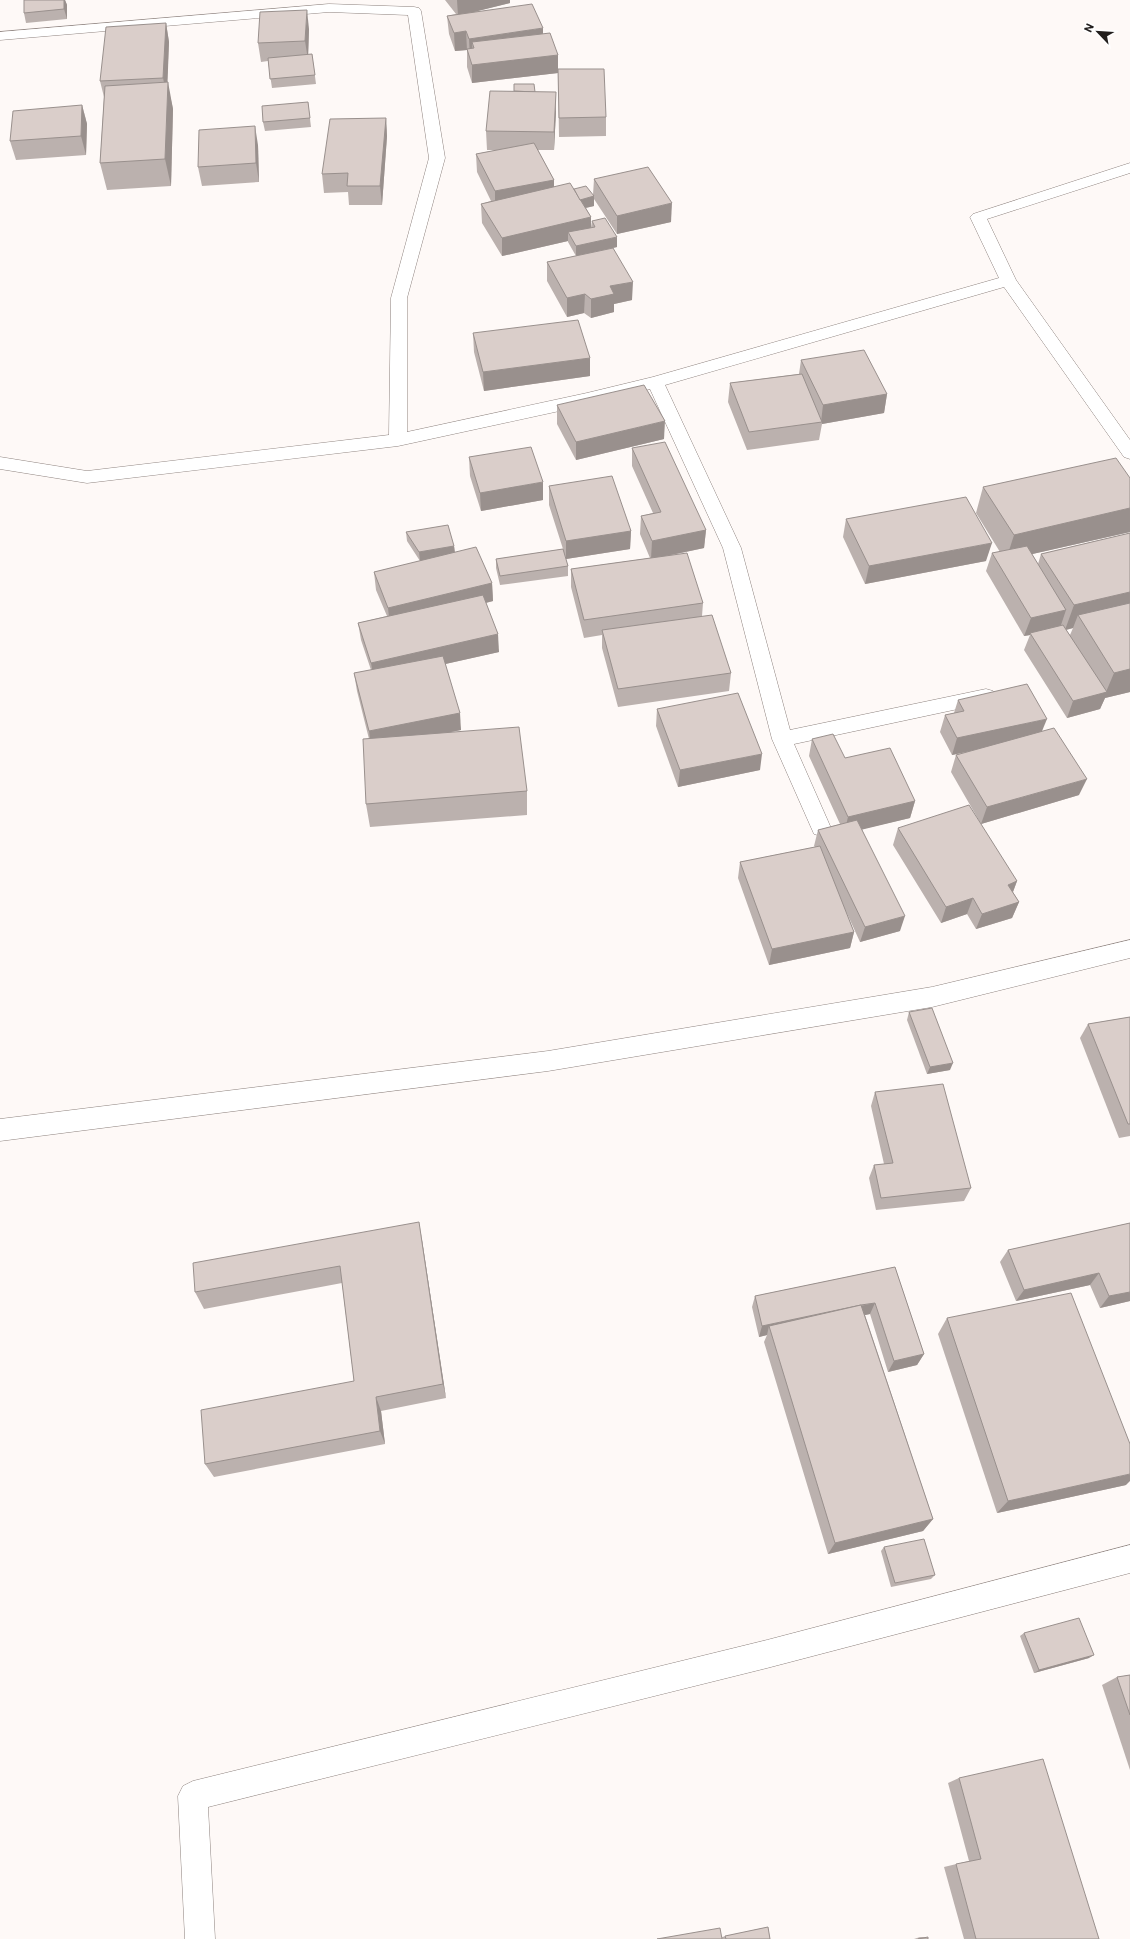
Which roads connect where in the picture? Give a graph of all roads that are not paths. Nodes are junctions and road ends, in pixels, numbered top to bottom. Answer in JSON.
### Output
{"nodes":[{"id":1,"x":0,"y":36,"type":"edge"},
{"id":2,"x":1130,"y":168,"type":"edge"},
{"id":3,"x":1008,"y":281,"type":"junction"},
{"id":4,"x":655,"y":382,"type":"junction"},
{"id":5,"x":398,"y":440,"type":"junction"},
{"id":6,"x":1130,"y":453,"type":"edge"},
{"id":7,"x":0,"y":463,"type":"edge"},
{"id":8,"x":1000,"y":693,"type":"edge"},
{"id":9,"x":782,"y":739,"type":"junction"},
{"id":10,"x":821,"y":828,"type":"edge"},
{"id":11,"x":1130,"y":949,"type":"edge"},
{"id":12,"x":0,"y":1130,"type":"edge"},
{"id":13,"x":1130,"y":1559,"type":"edge"},
{"id":14,"x":200,"y":1939,"type":"edge"}],
"edges":[{"from":1,"to":5,"type":"street"},
{"from":2,"to":3,"type":"street"},
{"from":3,"to":4,"type":"street"},
{"from":3,"to":6,"type":"street"},
{"from":4,"to":5,"type":"street"},
{"from":4,"to":9,"type":"street"},
{"from":5,"to":7,"type":"street"},
{"from":8,"to":9,"type":"street"},
{"from":9,"to":10,"type":"street"},
{"from":11,"to":12,"type":"street"},
{"from":13,"to":14,"type":"street"}]}
